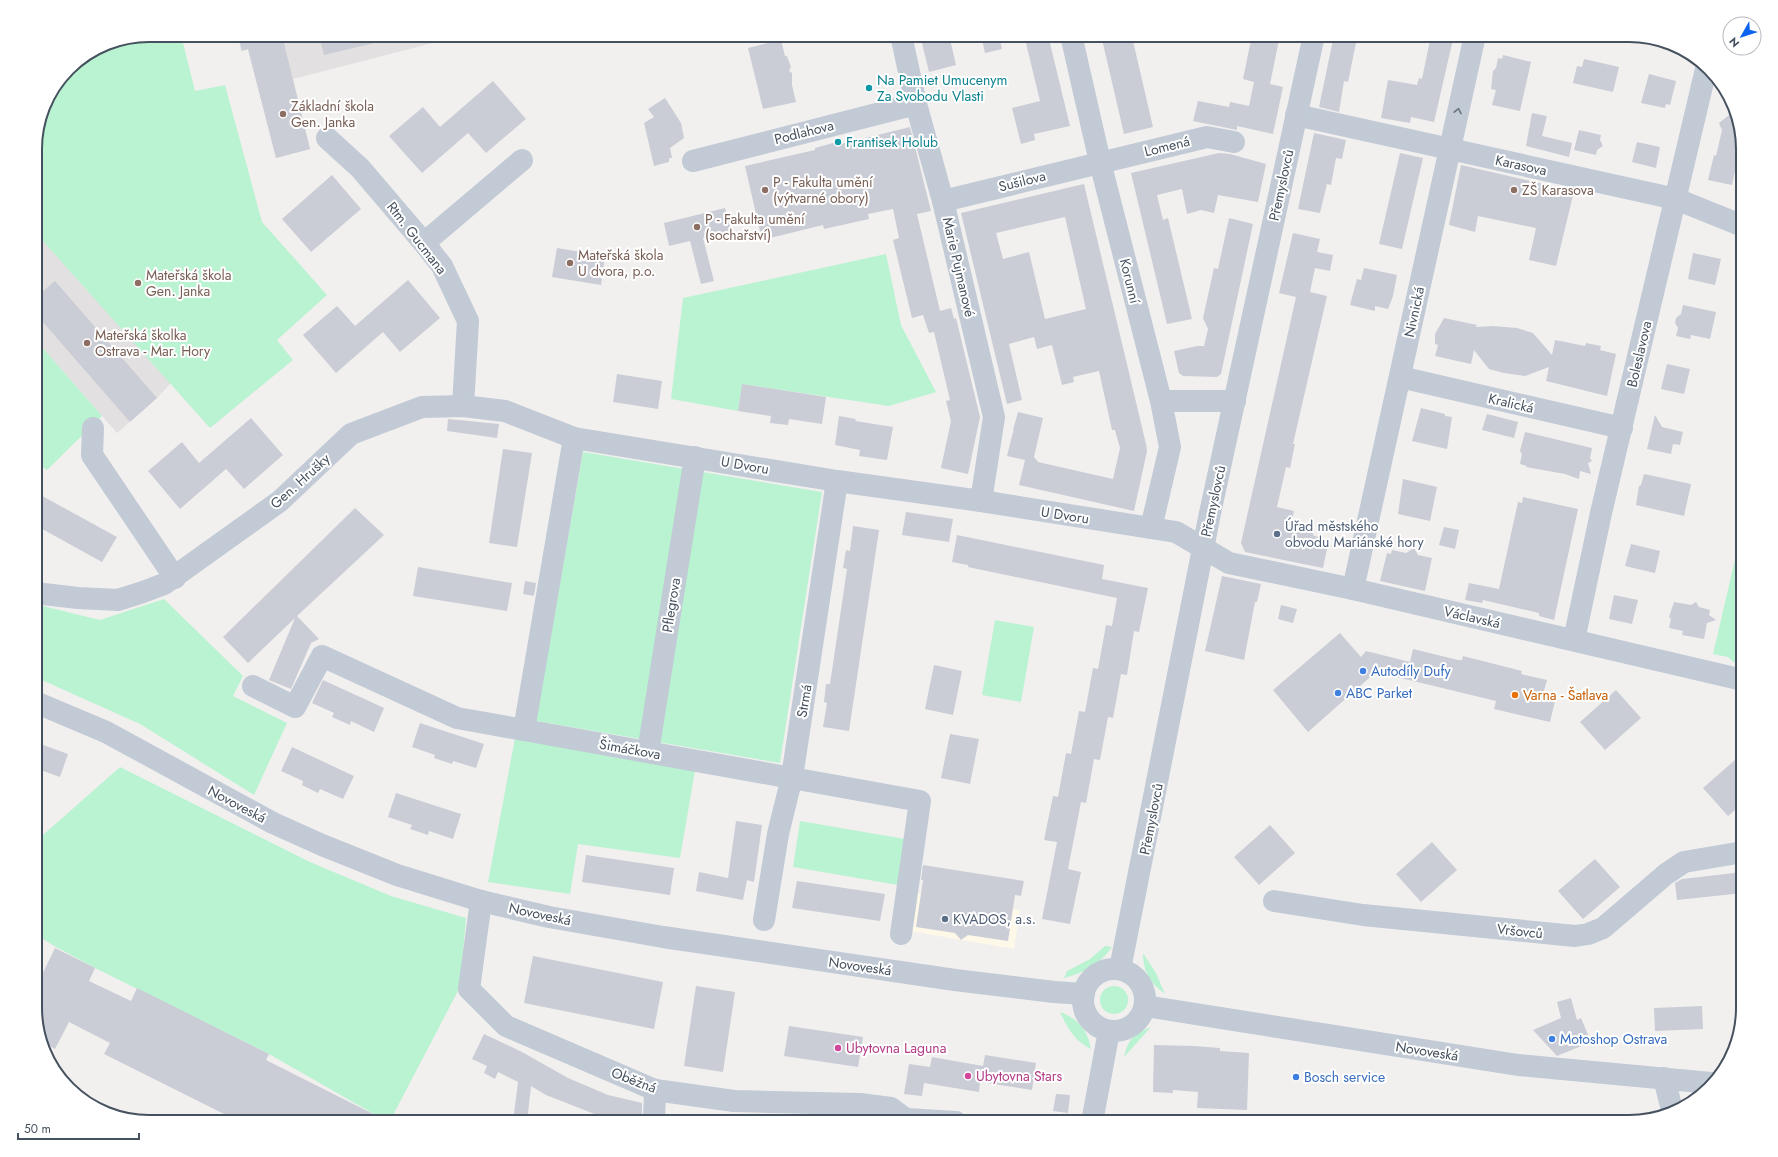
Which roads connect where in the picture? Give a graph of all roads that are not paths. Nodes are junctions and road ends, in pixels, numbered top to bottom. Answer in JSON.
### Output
{"nodes":[{"id":1,"x":903,"y":42,"type":"edge"},
{"id":2,"x":1073,"y":42,"type":"edge"},
{"id":3,"x":1312,"y":42,"type":"edge"},
{"id":4,"x":1473,"y":42,"type":"edge"},
{"id":5,"x":1705,"y":73,"type":"edge"},
{"id":6,"x":916,"y":104,"type":"junction"},
{"id":7,"x":1296,"y":115,"type":"junction"},
{"id":8,"x":327,"y":138,"type":"dead end"},
{"id":9,"x":1234,"y":142,"type":"dead end"},
{"id":10,"x":1450,"y":149,"type":"junction"},
{"id":11,"x":522,"y":160,"type":"dead end"},
{"id":12,"x":693,"y":161,"type":"dead end"},
{"id":13,"x":1100,"y":162,"type":"junction"},
{"id":14,"x":1676,"y":199,"type":"junction"},
{"id":15,"x":943,"y":200,"type":"junction"},
{"id":16,"x":1736,"y":223,"type":"edge"},
{"id":17,"x":424,"y":243,"type":"junction"},
{"id":18,"x":1400,"y":378,"type":"junction"},
{"id":19,"x":1161,"y":401,"type":"junction"},
{"id":20,"x":1234,"y":402,"type":"junction"},
{"id":21,"x":463,"y":406,"type":"junction"},
{"id":22,"x":94,"y":428,"type":"dead end"},
{"id":23,"x":1622,"y":428,"type":"junction"},
{"id":24,"x":574,"y":438,"type":"junction"},
{"id":25,"x":695,"y":457,"type":"junction"},
{"id":26,"x":837,"y":481,"type":"junction"},
{"id":27,"x":981,"y":501,"type":"junction"},
{"id":28,"x":1151,"y":528,"type":"junction"},
{"id":29,"x":1202,"y":556,"type":"junction"},
{"id":30,"x":175,"y":578,"type":"junction"},
{"id":31,"x":1353,"y":589,"type":"junction"},
{"id":32,"x":42,"y":594,"type":"edge"},
{"id":33,"x":1574,"y":640,"type":"junction"},
{"id":34,"x":1736,"y":678,"type":"edge"},
{"id":35,"x":253,"y":686,"type":"dead end"},
{"id":36,"x":42,"y":705,"type":"edge"},
{"id":37,"x":524,"y":730,"type":"junction"},
{"id":38,"x":648,"y":752,"type":"junction"},
{"id":39,"x":792,"y":777,"type":"junction"},
{"id":40,"x":1736,"y":853,"type":"edge"},
{"id":41,"x":480,"y":901,"type":"junction"},
{"id":42,"x":1274,"y":901,"type":"dead end"},
{"id":43,"x":764,"y":920,"type":"dead end"},
{"id":44,"x":901,"y":934,"type":"dead end"},
{"id":45,"x":1120,"y":969,"type":"junction"},
{"id":46,"x":1084,"y":994,"type":"junction"},
{"id":47,"x":1145,"y":1006,"type":"junction"},
{"id":48,"x":1108,"y":1031,"type":"junction"},
{"id":49,"x":1664,"y":1078,"type":"junction"},
{"id":50,"x":1705,"y":1082,"type":"edge"},
{"id":51,"x":655,"y":1090,"type":"junction"},
{"id":52,"x":1671,"y":1106,"type":"edge"},
{"id":53,"x":654,"y":1115,"type":"edge"},
{"id":54,"x":891,"y":1115,"type":"edge"},
{"id":55,"x":1093,"y":1115,"type":"edge"}],
"edges":[{"from":1,"to":6,"type":"street","name":"Marie Pujmanové"},
{"from":2,"to":13,"type":"street","name":"Korunní"},
{"from":3,"to":7,"type":"street","name":"Přemyslovců"},
{"from":10,"to":4,"type":"street","name":"Nivnická","one_way":true},
{"from":5,"to":14,"type":"street","name":"Boleslavova"},
{"from":6,"to":12,"type":"street","name":"Podlahova"},
{"from":6,"to":15,"type":"street","name":"Marie Pujmanové"},
{"from":7,"to":10,"type":"street","name":"Karasova"},
{"from":7,"to":20,"type":"street","name":"Přemyslovců"},
{"from":8,"to":17,"type":"street","name":"Rtm. Gucmana"},
{"from":9,"to":13,"type":"street","name":"Lomená"},
{"from":10,"to":14,"type":"street","name":"Karasova"},
{"from":10,"to":18,"type":"street","name":"Nivnická"},
{"from":11,"to":17,"type":"street"},
{"from":13,"to":15,"type":"street","name":"Sušilova"},
{"from":13,"to":19,"type":"street","name":"Korunní"},
{"from":14,"to":16,"type":"street","name":"Karasova"},
{"from":14,"to":23,"type":"street","name":"Boleslavova"},
{"from":15,"to":27,"type":"street","name":"Marie Pujmanové"},
{"from":17,"to":21,"type":"street","name":"Rtm. Gucmana"},
{"from":18,"to":23,"type":"street","name":"Kralická"},
{"from":18,"to":31,"type":"street","name":"Nivnická"},
{"from":19,"to":20,"type":"street"},
{"from":19,"to":28,"type":"street","name":"Korunní"},
{"from":20,"to":29,"type":"street","name":"Přemyslovců"},
{"from":21,"to":24,"type":"street","name":"Gen. Hrušky"},
{"from":21,"to":30,"type":"street","name":"Gen. Hrušky"},
{"from":22,"to":30,"type":"street"},
{"from":23,"to":33,"type":"street","name":"Boleslavova"},
{"from":24,"to":25,"type":"street","name":"U Dvoru"},
{"from":24,"to":37,"type":"street"},
{"from":25,"to":26,"type":"street","name":"U Dvoru"},
{"from":25,"to":38,"type":"street","name":"Pflegrova"},
{"from":26,"to":27,"type":"street","name":"U Dvoru"},
{"from":26,"to":39,"type":"street","name":"Strmá"},
{"from":27,"to":28,"type":"street","name":"U Dvoru"},
{"from":28,"to":29,"type":"street","name":"U Dvoru"},
{"from":29,"to":31,"type":"street","name":"Václavská"},
{"from":29,"to":45,"type":"street","name":"Přemyslovců"},
{"from":30,"to":32,"type":"street","name":"Gen. Hrušky"},
{"from":31,"to":33,"type":"street","name":"Václavská"},
{"from":33,"to":34,"type":"street","name":"Václavská"},
{"from":35,"to":37,"type":"street","name":"Šimáčkova"},
{"from":36,"to":41,"type":"street","name":"Novoveská"},
{"from":37,"to":38,"type":"street","name":"Šimáčkova"},
{"from":38,"to":39,"type":"street","name":"Šimáčkova"},
{"from":39,"to":43,"type":"street","name":"Strmá"},
{"from":39,"to":44,"type":"street","name":"Šimáčkova"},
{"from":40,"to":42,"type":"street","name":"Vršovců"},
{"from":41,"to":46,"type":"street","name":"Novoveská"},
{"from":41,"to":51,"type":"street","name":"Oběžná"},
{"from":45,"to":46,"type":"street"},
{"from":45,"to":47,"type":"street"},
{"from":46,"to":48,"type":"street"},
{"from":47,"to":48,"type":"street"},
{"from":47,"to":49,"type":"street","name":"Novoveská"},
{"from":48,"to":55,"type":"street"},
{"from":49,"to":50,"type":"street","name":"Novoveská"},
{"from":49,"to":52,"type":"street"},
{"from":51,"to":53,"type":"street"},
{"from":51,"to":54,"type":"street","name":"Oběžná"}]}
